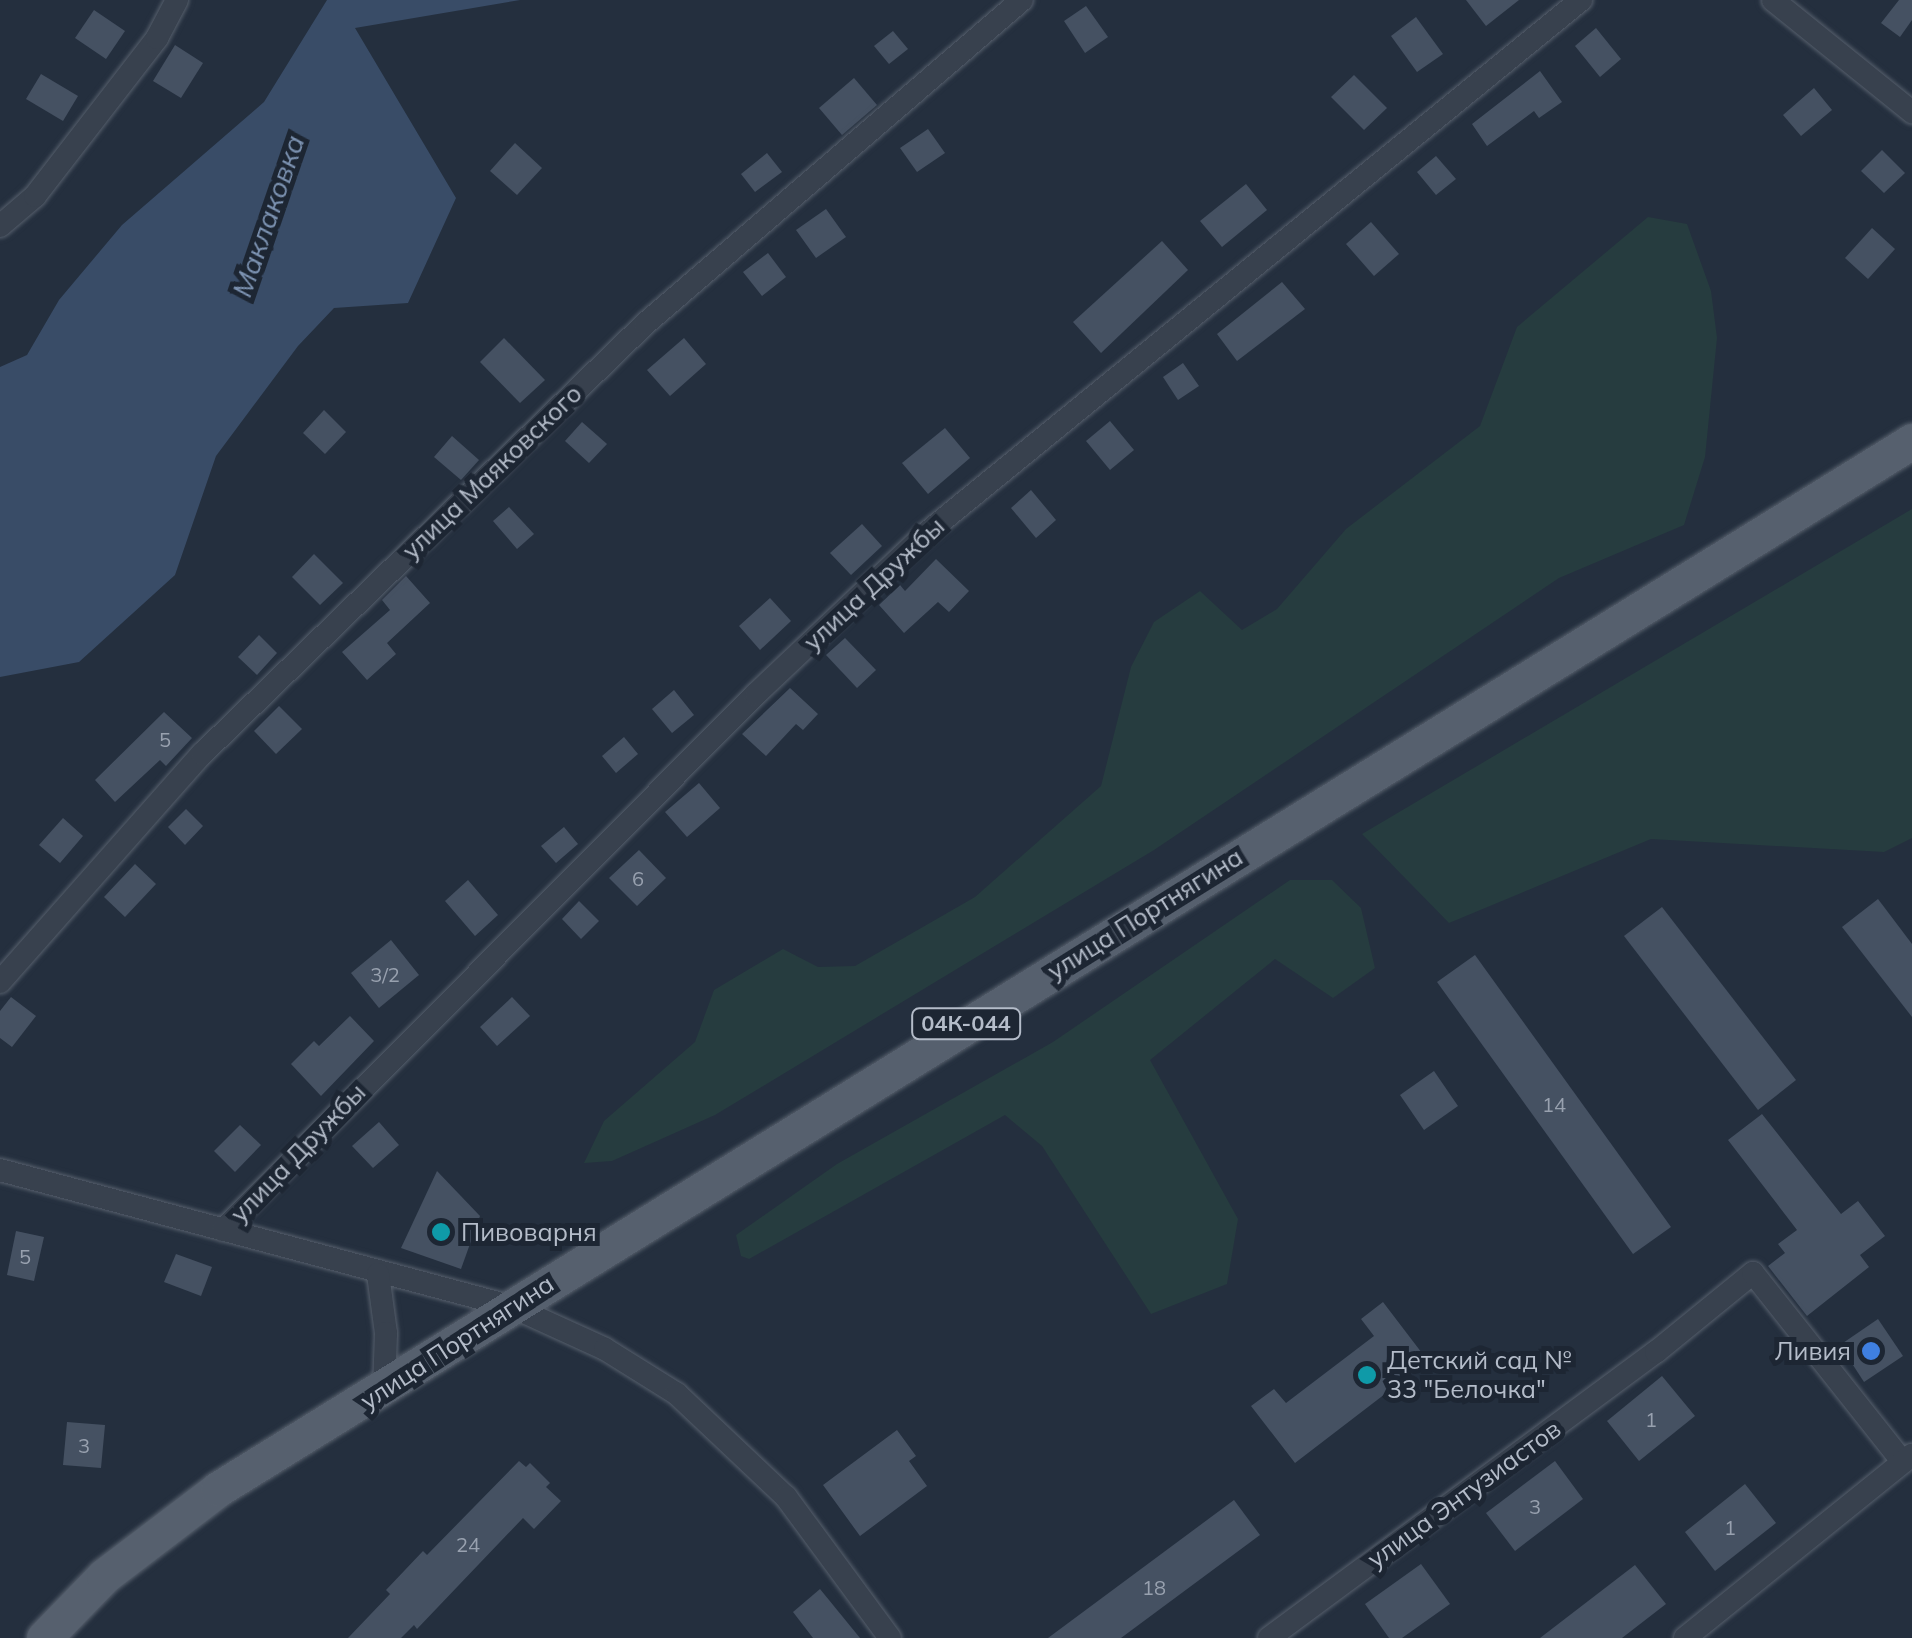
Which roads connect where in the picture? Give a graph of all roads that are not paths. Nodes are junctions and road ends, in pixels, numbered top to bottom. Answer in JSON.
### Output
{"nodes":[{"id":1,"x":177,"y":0,"type":"edge"},
{"id":2,"x":1022,"y":0,"type":"edge"},
{"id":3,"x":1581,"y":0,"type":"edge"},
{"id":4,"x":1773,"y":0,"type":"edge"},
{"id":5,"x":1912,"y":112,"type":"edge"},
{"id":6,"x":0,"y":226,"type":"edge"},
{"id":7,"x":1912,"y":442,"type":"edge"},
{"id":8,"x":0,"y":982,"type":"edge"},
{"id":9,"x":0,"y":1170,"type":"edge"},
{"id":10,"x":223,"y":1230,"type":"junction"},
{"id":11,"x":378,"y":1274,"type":"junction"},
{"id":12,"x":512,"y":1307,"type":"junction"},
{"id":13,"x":384,"y":1389,"type":"junction"},
{"id":14,"x":1908,"y":1458,"type":"edge"},
{"id":15,"x":44,"y":1638,"type":"edge"},
{"id":16,"x":890,"y":1638,"type":"edge"},
{"id":17,"x":1268,"y":1638,"type":"edge"},
{"id":18,"x":1685,"y":1638,"type":"edge"}],
"edges":[{"from":1,"to":6,"type":"street"},
{"from":2,"to":8,"type":"street","name":"улица Маяковского"},
{"from":3,"to":10,"type":"street","name":"улица Дружбы"},
{"from":4,"to":5,"type":"street"},
{"from":7,"to":12,"type":"main road","name":"улица Портнягина","number":"04К-044"},
{"from":9,"to":10,"type":"street"},
{"from":10,"to":11,"type":"street"},
{"from":11,"to":12,"type":"street"},
{"from":11,"to":13,"type":"street"},
{"from":12,"to":13,"type":"main road","name":"улица Портнягина","number":"04К-044"},
{"from":12,"to":16,"type":"street"},
{"from":13,"to":15,"type":"main road","name":"улица Портнягина","number":"04К-044"},
{"from":14,"to":17,"type":"street","name":"улица Энтузиастов"},
{"from":14,"to":18,"type":"street"}]}
